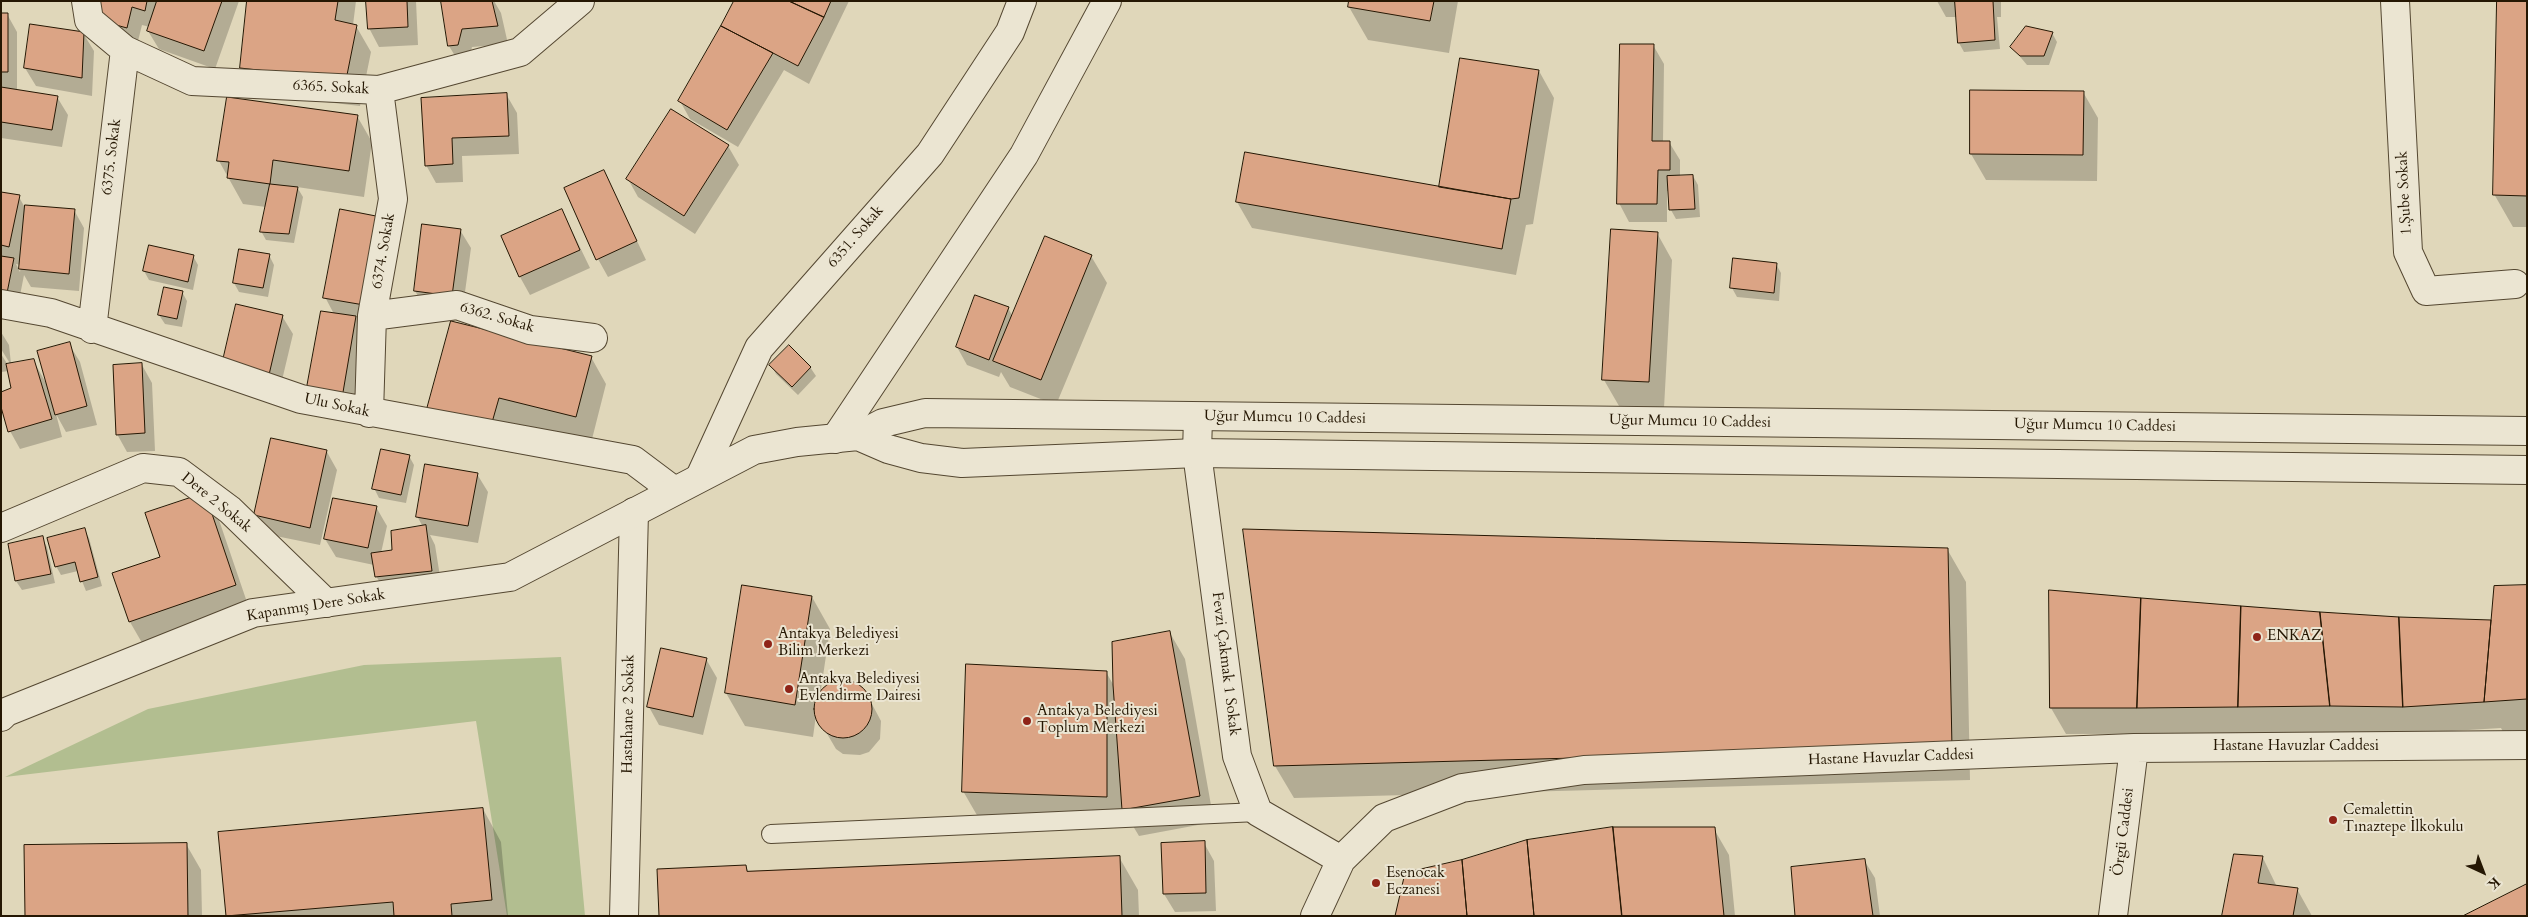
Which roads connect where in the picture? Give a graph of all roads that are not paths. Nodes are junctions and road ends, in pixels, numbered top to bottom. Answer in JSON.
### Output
{"nodes":[{"id":1,"x":86,"y":1,"type":"edge"},
{"id":2,"x":580,"y":1,"type":"edge"},
{"id":3,"x":1022,"y":1,"type":"edge"},
{"id":4,"x":1107,"y":1,"type":"edge"},
{"id":5,"x":2395,"y":1,"type":"edge"},
{"id":6,"x":125,"y":50,"type":"junction"},
{"id":7,"x":379,"y":90,"type":"junction"},
{"id":8,"x":2515,"y":284,"type":"dead end"},
{"id":9,"x":1,"y":304,"type":"edge"},
{"id":10,"x":372,"y":316,"type":"junction"},
{"id":11,"x":92,"y":329,"type":"junction"},
{"id":12,"x":593,"y":338,"type":"dead end"},
{"id":13,"x":369,"y":413,"type":"junction"},
{"id":14,"x":1198,"y":417,"type":"junction"},
{"id":15,"x":2527,"y":431,"type":"edge"},
{"id":16,"x":846,"y":438,"type":"junction"},
{"id":17,"x":1197,"y":453,"type":"junction"},
{"id":18,"x":2527,"y":470,"type":"edge"},
{"id":19,"x":700,"y":477,"type":"junction"},
{"id":20,"x":673,"y":490,"type":"junction"},
{"id":21,"x":634,"y":512,"type":"junction"},
{"id":22,"x":1,"y":528,"type":"edge"},
{"id":23,"x":326,"y":603,"type":"junction"},
{"id":24,"x":1,"y":717,"type":"edge"},
{"id":25,"x":2527,"y":745,"type":"edge"},
{"id":26,"x":2134,"y":748,"type":"junction"},
{"id":27,"x":1258,"y":812,"type":"junction"},
{"id":28,"x":771,"y":834,"type":"dead end"},
{"id":29,"x":1341,"y":860,"type":"junction"},
{"id":30,"x":624,"y":916,"type":"edge"},
{"id":31,"x":1315,"y":916,"type":"edge"},
{"id":32,"x":2113,"y":916,"type":"edge"}],
"edges":[{"from":1,"to":6,"type":"street"},
{"from":2,"to":7,"type":"street","name":"6365. Sokak"},
{"from":3,"to":19,"type":"street","name":"6351. Sokak"},
{"from":4,"to":16,"type":"street"},
{"from":5,"to":8,"type":"street","name":"1.Şube Sokak"},
{"from":6,"to":7,"type":"street","name":"6365. Sokak"},
{"from":6,"to":11,"type":"street","name":"6375. Sokak"},
{"from":7,"to":10,"type":"street","name":"6374. Sokak"},
{"from":9,"to":11,"type":"street","name":"Ulu Sokak"},
{"from":10,"to":12,"type":"street","name":"6362. Sokak"},
{"from":10,"to":13,"type":"street","name":"6374. Sokak"},
{"from":11,"to":13,"type":"street","name":"Ulu Sokak"},
{"from":13,"to":20,"type":"street","name":"Ulu Sokak"},
{"from":14,"to":15,"type":"street","name":"Uğur Mumcu 10 Caddesi"},
{"from":14,"to":16,"type":"street","name":"Uğur Mumcu 10 Caddesi"},
{"from":14,"to":17,"type":"street","name":"Fevzi Çakmak 1 Sokak"},
{"from":16,"to":17,"type":"street","name":"Uğur Mumcu 10 Caddesi"},
{"from":16,"to":19,"type":"street","name":"Uğur Mumcu 10 Caddesi"},
{"from":17,"to":18,"type":"street","name":"Uğur Mumcu 10 Caddesi"},
{"from":17,"to":27,"type":"street","name":"Fevzi Çakmak 1 Sokak"},
{"from":19,"to":20,"type":"street","name":"Uğur Mumcu 10 Caddesi"},
{"from":20,"to":21,"type":"street","name":"Uğur Mumcu 10 Caddesi"},
{"from":21,"to":23,"type":"street","name":"Kapanmış Dere Sokak"},
{"from":21,"to":30,"type":"street","name":"Hastahane 2 Sokak"},
{"from":22,"to":23,"type":"street","name":"Dere 2 Sokak"},
{"from":23,"to":24,"type":"street","name":"Kapanmış Dere Sokak"},
{"from":25,"to":26,"type":"street","name":"Hastane Havuzlar Caddesi"},
{"from":26,"to":29,"type":"street","name":"Hastane Havuzlar Caddesi"},
{"from":26,"to":32,"type":"street","name":"Örgü Caddesi"},
{"from":27,"to":28,"type":"lane"},
{"from":27,"to":29,"type":"street"},
{"from":29,"to":31,"type":"street","name":"Hastane Havuzlar Caddesi"}]}
